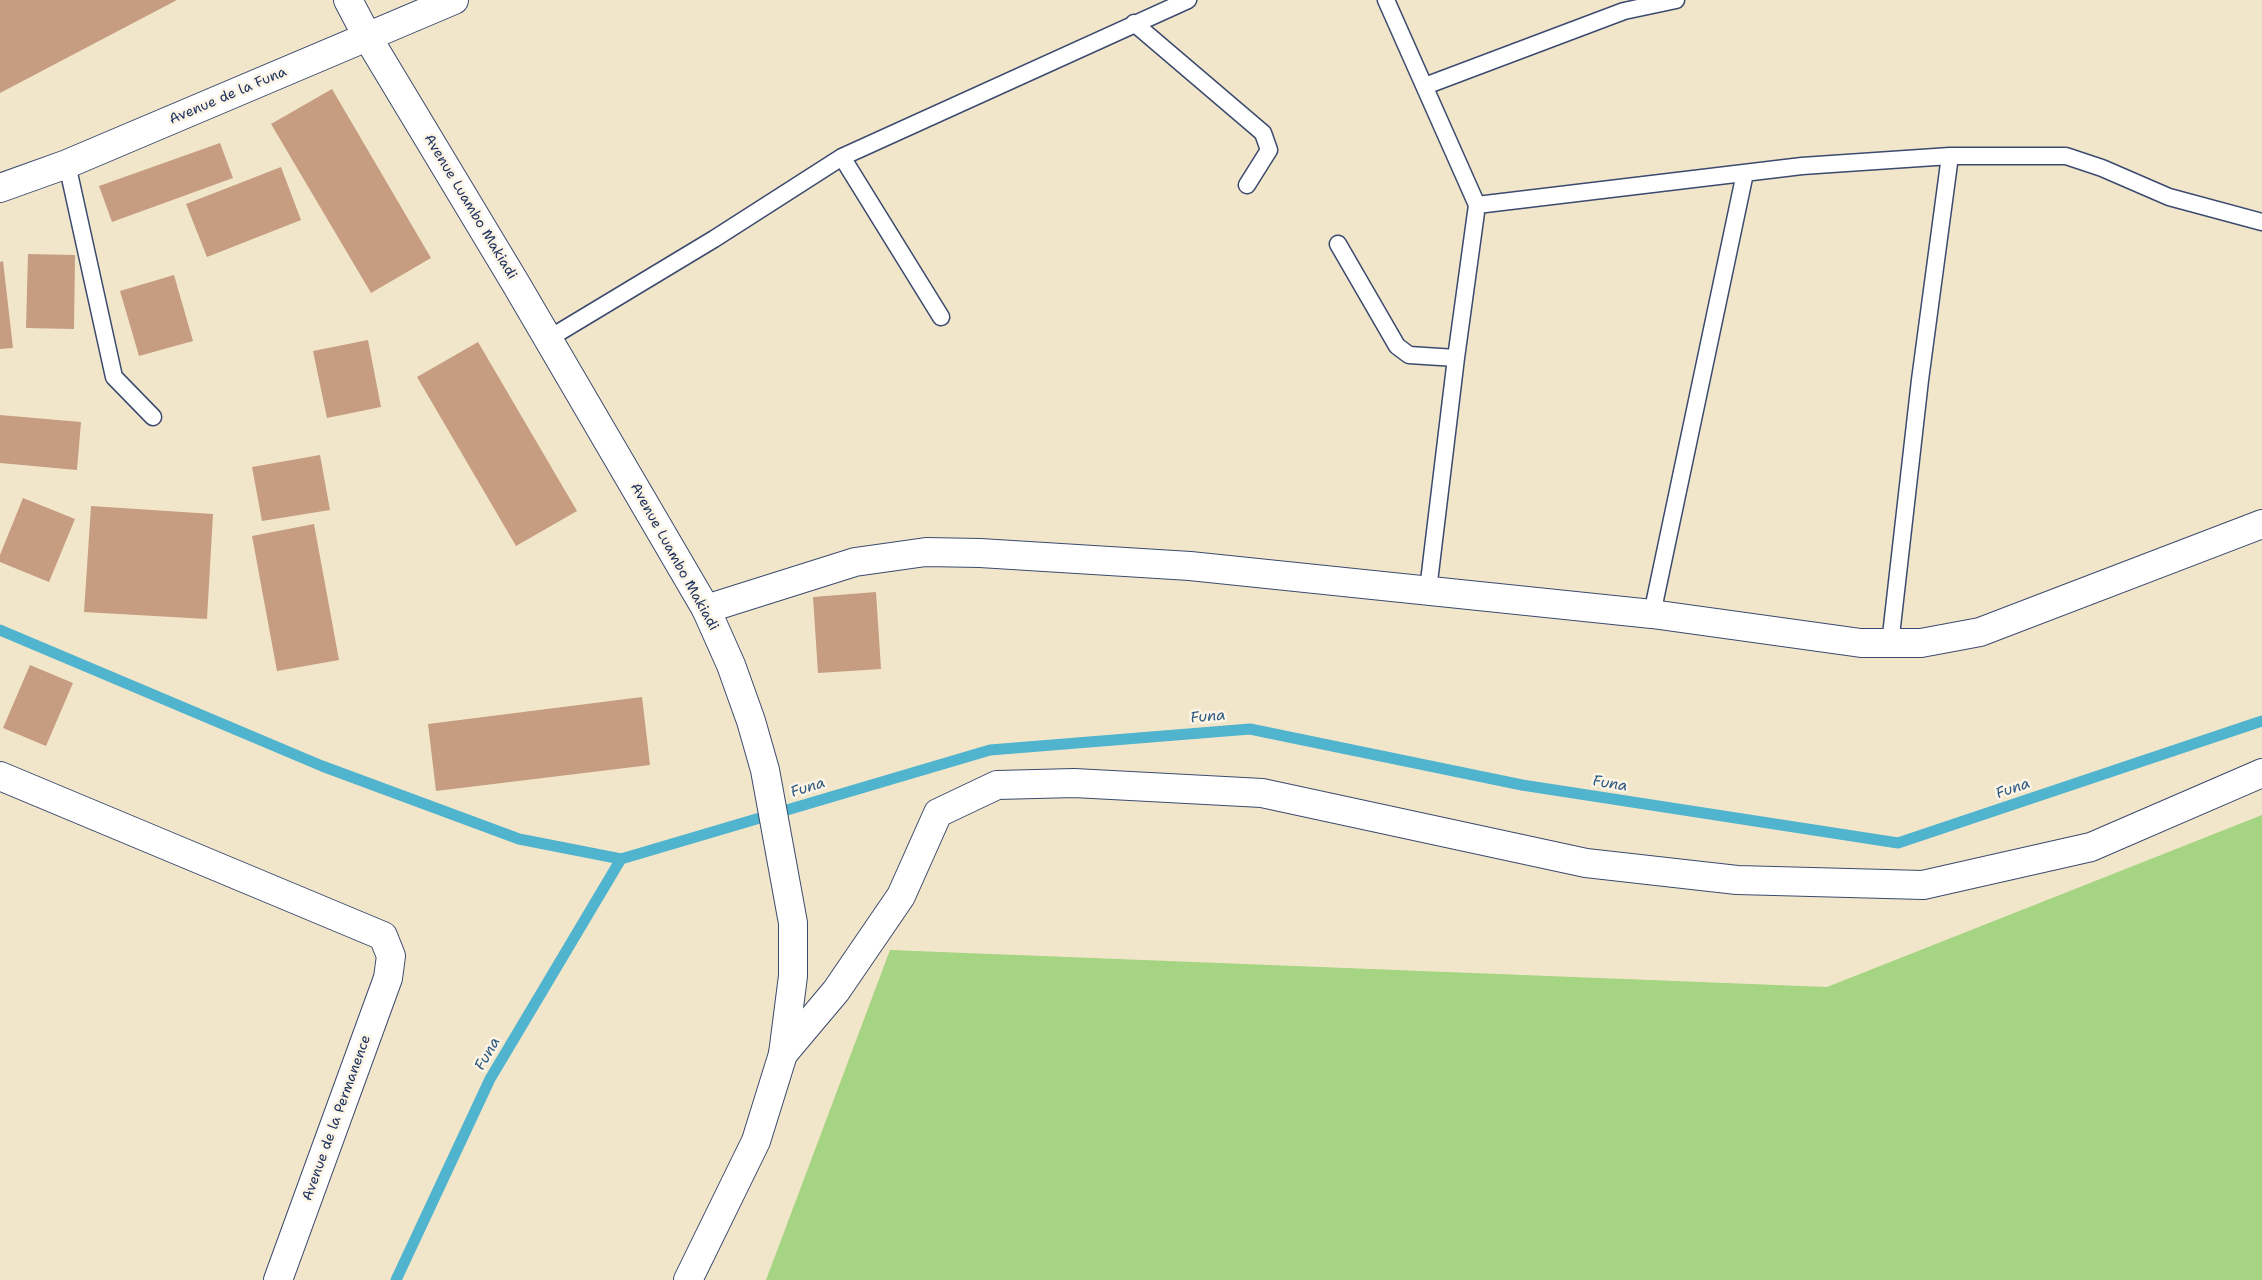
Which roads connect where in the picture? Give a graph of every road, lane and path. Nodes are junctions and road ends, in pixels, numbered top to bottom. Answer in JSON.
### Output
{"nodes":[{"id":1,"x":348,"y":0,"type":"edge"},
{"id":2,"x":454,"y":0,"type":"edge"},
{"id":3,"x":1188,"y":0,"type":"edge"},
{"id":4,"x":1386,"y":0,"type":"edge"},
{"id":5,"x":1676,"y":0,"type":"edge"},
{"id":6,"x":1134,"y":23,"type":"junction"},
{"id":7,"x":368,"y":38,"type":"junction"},
{"id":8,"x":1425,"y":86,"type":"junction"},
{"id":9,"x":1950,"y":156,"type":"junction"},
{"id":10,"x":842,"y":157,"type":"junction"},
{"id":11,"x":67,"y":164,"type":"junction"},
{"id":12,"x":1745,"y":173,"type":"junction"},
{"id":13,"x":1247,"y":185,"type":"dead end"},
{"id":14,"x":0,"y":188,"type":"edge"},
{"id":15,"x":1477,"y":205,"type":"junction"},
{"id":16,"x":2262,"y":222,"type":"edge"},
{"id":17,"x":1338,"y":244,"type":"dead end"},
{"id":18,"x":941,"y":317,"type":"dead end"},
{"id":19,"x":548,"y":339,"type":"junction"},
{"id":20,"x":1456,"y":358,"type":"junction"},
{"id":21,"x":153,"y":417,"type":"dead end"},
{"id":22,"x":2262,"y":524,"type":"edge"},
{"id":23,"x":1428,"y":590,"type":"junction"},
{"id":24,"x":706,"y":609,"type":"junction"},
{"id":25,"x":1652,"y":614,"type":"junction"},
{"id":26,"x":1890,"y":644,"type":"junction"},
{"id":27,"x":2262,"y":773,"type":"edge"},
{"id":28,"x":0,"y":776,"type":"edge"},
{"id":29,"x":782,"y":1054,"type":"junction"},
{"id":30,"x":278,"y":1280,"type":"edge"},
{"id":31,"x":688,"y":1280,"type":"edge"}],
"edges":[{"from":1,"to":7,"type":"street","name":"Avenue Luambo Makiadi"},
{"from":2,"to":7,"type":"street","name":"Avenue de la Funa"},
{"from":3,"to":6,"type":"lane"},
{"from":4,"to":8,"type":"lane"},
{"from":5,"to":8,"type":"lane"},
{"from":6,"to":10,"type":"lane"},
{"from":6,"to":13,"type":"lane"},
{"from":7,"to":11,"type":"street","name":"Avenue de la Funa"},
{"from":7,"to":19,"type":"street","name":"Avenue Luambo Makiadi"},
{"from":8,"to":15,"type":"lane"},
{"from":9,"to":12,"type":"lane"},
{"from":9,"to":16,"type":"lane"},
{"from":9,"to":26,"type":"lane"},
{"from":10,"to":18,"type":"lane"},
{"from":10,"to":19,"type":"lane"},
{"from":11,"to":14,"type":"street","name":"Avenue de la Funa"},
{"from":11,"to":21,"type":"lane"},
{"from":12,"to":15,"type":"lane"},
{"from":12,"to":25,"type":"lane"},
{"from":15,"to":20,"type":"lane"},
{"from":17,"to":20,"type":"lane"},
{"from":19,"to":24,"type":"street","name":"Avenue Luambo Makiadi"},
{"from":20,"to":23,"type":"lane"},
{"from":22,"to":26,"type":"street"},
{"from":23,"to":24,"type":"street"},
{"from":23,"to":25,"type":"street"},
{"from":24,"to":29,"type":"street","name":"Avenue Luambo Makiadi"},
{"from":25,"to":26,"type":"street"},
{"from":27,"to":29,"type":"street"},
{"from":28,"to":30,"type":"street","name":"Avenue de la Permanence"},
{"from":29,"to":31,"type":"street","name":"Avenue Luambo Makiadi"}]}
